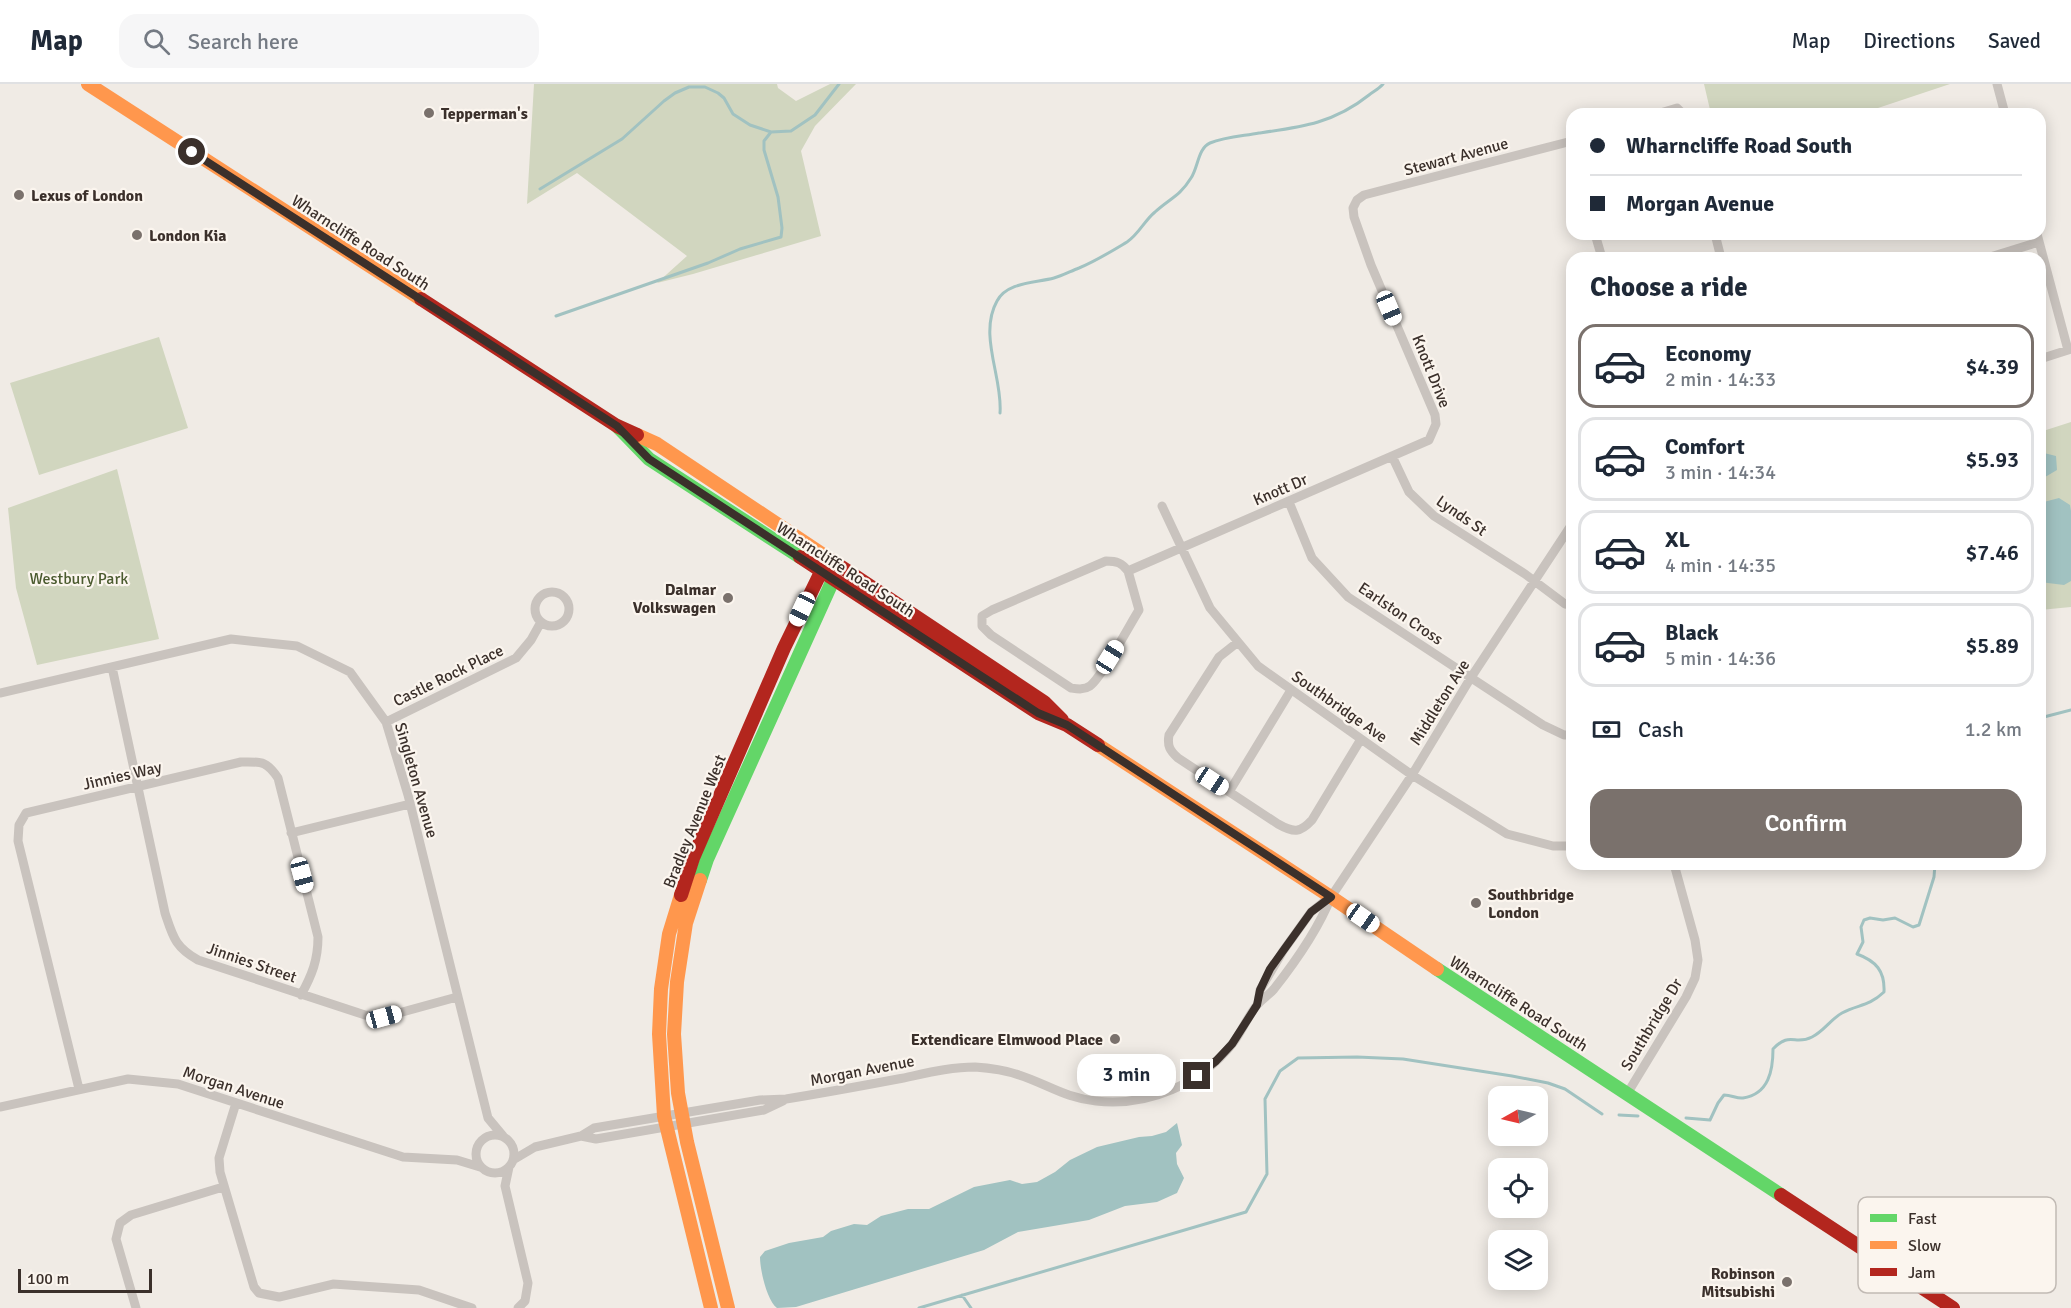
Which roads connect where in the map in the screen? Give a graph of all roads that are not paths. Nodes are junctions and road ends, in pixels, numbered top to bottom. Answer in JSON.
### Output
{"nodes":[{"id":1,"x":88,"y":84,"type":"edge"},
{"id":2,"x":1997,"y":84,"type":"edge"},
{"id":3,"x":2003,"y":108,"type":"edge"},
{"id":4,"x":1566,"y":144,"type":"edge"},
{"id":5,"x":1353,"y":208,"type":"joint"},
{"id":6,"x":2033,"y":240,"type":"edge"},
{"id":7,"x":2002,"y":252,"type":"edge"},
{"id":8,"x":2046,"y":267,"type":"edge"},
{"id":9,"x":2069,"y":350,"type":"edge"},
{"id":10,"x":2046,"y":357,"type":"edge"},
{"id":11,"x":617,"y":426,"type":"junction"},
{"id":12,"x":1392,"y":456,"type":"junction"},
{"id":13,"x":1289,"y":502,"type":"junction"},
{"id":14,"x":1162,"y":506,"type":"dead end"},
{"id":15,"x":1566,"y":533,"type":"edge"},
{"id":16,"x":1180,"y":548,"type":"junction"},
{"id":17,"x":1128,"y":571,"type":"junction"},
{"id":18,"x":820,"y":572,"type":"junction"},
{"id":19,"x":833,"y":580,"type":"junction"},
{"id":20,"x":1534,"y":580,"type":"junction"},
{"id":21,"x":1566,"y":604,"type":"edge"},
{"id":22,"x":541,"y":622,"type":"dead end"},
{"id":23,"x":1238,"y":642,"type":"junction"},
{"id":24,"x":112,"y":667,"type":"junction"},
{"id":25,"x":1470,"y":678,"type":"junction"},
{"id":26,"x":1291,"y":690,"type":"junction"},
{"id":27,"x":0,"y":693,"type":"edge"},
{"id":28,"x":386,"y":722,"type":"junction"},
{"id":29,"x":1067,"y":725,"type":"junction"},
{"id":30,"x":1566,"y":735,"type":"edge"},
{"id":31,"x":1361,"y":739,"type":"junction"},
{"id":32,"x":1412,"y":775,"type":"junction"},
{"id":33,"x":138,"y":786,"type":"junction"},
{"id":34,"x":1229,"y":792,"type":"junction"},
{"id":35,"x":410,"y":804,"type":"junction"},
{"id":36,"x":291,"y":833,"type":"junction"},
{"id":37,"x":1566,"y":846,"type":"edge"},
{"id":38,"x":1676,"y":870,"type":"edge"},
{"id":39,"x":1331,"y":897,"type":"junction"},
{"id":40,"x":301,"y":995,"type":"junction"},
{"id":41,"x":457,"y":997,"type":"junction"},
{"id":42,"x":1257,"y":1005,"type":"junction"},
{"id":43,"x":79,"y":1089,"type":"junction"},
{"id":44,"x":1627,"y":1094,"type":"junction"},
{"id":45,"x":236,"y":1103,"type":"junction"},
{"id":46,"x":0,"y":1107,"type":"edge"},
{"id":47,"x":488,"y":1118,"type":"junction"},
{"id":48,"x":682,"y":1118,"type":"junction"},
{"id":49,"x":665,"y":1121,"type":"junction"},
{"id":50,"x":506,"y":1138,"type":"junction"},
{"id":51,"x":478,"y":1143,"type":"junction"},
{"id":52,"x":535,"y":1147,"type":"junction"},
{"id":53,"x":457,"y":1160,"type":"junction"},
{"id":54,"x":511,"y":1164,"type":"junction"},
{"id":55,"x":480,"y":1167,"type":"junction"},
{"id":56,"x":490,"y":1173,"type":"junction"},
{"id":57,"x":504,"y":1186,"type":"junction"},
{"id":58,"x":223,"y":1187,"type":"junction"},
{"id":59,"x":1858,"y":1246,"type":"edge"},
{"id":60,"x":1930,"y":1293,"type":"edge"},
{"id":61,"x":136,"y":1308,"type":"edge"},
{"id":62,"x":472,"y":1308,"type":"edge"},
{"id":63,"x":518,"y":1308,"type":"edge"},
{"id":64,"x":711,"y":1308,"type":"edge"},
{"id":65,"x":728,"y":1308,"type":"edge"},
{"id":66,"x":1953,"y":1308,"type":"edge"}],
"edges":[{"from":1,"to":11,"type":"main road","name":"Wharncliffe Road South"},
{"from":2,"to":3,"type":"street"},
{"from":4,"to":5,"type":"street","name":"Stewart Avenue"},
{"from":5,"to":12,"type":"street","name":"Knott Drive"},
{"from":6,"to":7,"type":"street"},
{"from":8,"to":9,"type":"street"},
{"from":9,"to":10,"type":"street"},
{"from":11,"to":18,"type":"main road","name":"Wharncliffe Road South"},
{"from":11,"to":29,"type":"main road","name":"Wharncliffe Road South"},
{"from":12,"to":13,"type":"street","name":"Knott Dr"},
{"from":12,"to":20,"type":"street","name":"Lynds St"},
{"from":13,"to":16,"type":"street","name":"Knott Dr"},
{"from":13,"to":25,"type":"street","name":"Earlston Cross"},
{"from":14,"to":16,"type":"street","name":"Southbridge Ave"},
{"from":15,"to":20,"type":"street","name":"Middleton Ave"},
{"from":16,"to":17,"type":"street","name":"Knott Dr"},
{"from":16,"to":23,"type":"street","name":"Southbridge Ave"},
{"from":17,"to":17,"type":"street"},
{"from":18,"to":19,"type":"main road","name":"Wharncliffe Road South"},
{"from":18,"to":49,"type":"main road","name":"Bradley Avenue West"},
{"from":19,"to":29,"type":"main road","name":"Wharncliffe Road South"},
{"from":19,"to":48,"type":"main road","name":"Bradley Avenue West"},
{"from":20,"to":21,"type":"street","name":"Lynds St"},
{"from":20,"to":25,"type":"street","name":"Middleton Ave"},
{"from":22,"to":28,"type":"street","name":"Castle Rock Place"},
{"from":23,"to":26,"type":"street","name":"Southbridge Ave"},
{"from":23,"to":34,"type":"street"},
{"from":24,"to":27,"type":"street","name":"Singleton Avenue"},
{"from":24,"to":28,"type":"street","name":"Singleton Avenue"},
{"from":24,"to":33,"type":"street","name":"Jinnies Street"},
{"from":25,"to":30,"type":"street","name":"Earlston Cross"},
{"from":25,"to":32,"type":"street","name":"Middleton Ave"},
{"from":26,"to":31,"type":"street","name":"Southbridge Ave"},
{"from":26,"to":34,"type":"street"},
{"from":28,"to":35,"type":"street","name":"Singleton Avenue"},
{"from":29,"to":39,"type":"main road","name":"Wharncliffe Road South"},
{"from":31,"to":32,"type":"street","name":"Southbridge Ave"},
{"from":31,"to":34,"type":"street"},
{"from":32,"to":37,"type":"street","name":"Southbridge Ave"},
{"from":32,"to":39,"type":"street","name":"Middleton Ave"},
{"from":33,"to":36,"type":"street","name":"Jinnies Way"},
{"from":33,"to":40,"type":"street","name":"Jinnies Street"},
{"from":33,"to":43,"type":"street","name":"Jinnies Way"},
{"from":35,"to":36,"type":"street"},
{"from":35,"to":41,"type":"street","name":"Singleton Avenue"},
{"from":36,"to":40,"type":"street","name":"Jinnies Way"},
{"from":38,"to":44,"type":"street","name":"Southbridge Dr"},
{"from":39,"to":42,"type":"street","name":"Morgan Avenue"},
{"from":39,"to":42,"type":"street","name":"Morgan Avenue"},
{"from":39,"to":44,"type":"main road","name":"Wharncliffe Road South"},
{"from":40,"to":41,"type":"street","name":"Jinnies Street"},
{"from":41,"to":47,"type":"street","name":"Singleton Avenue"},
{"from":42,"to":48,"type":"street","name":"Morgan Avenue"},
{"from":43,"to":45,"type":"street","name":"Morgan Avenue"},
{"from":43,"to":46,"type":"street","name":"Morgan Avenue"},
{"from":44,"to":59,"type":"main road","name":"Wharncliffe Road South"},
{"from":45,"to":53,"type":"street","name":"Morgan Avenue"},
{"from":45,"to":58,"type":"street"},
{"from":47,"to":50,"type":"street","name":"Singleton Avenue"},
{"from":47,"to":51,"type":"street"},
{"from":48,"to":49,"type":"street","name":"Morgan Avenue"},
{"from":48,"to":65,"type":"main road","name":"Bradley Avenue West"},
{"from":49,"to":52,"type":"street","name":"Morgan Avenue"},
{"from":49,"to":64,"type":"main road","name":"Bradley Avenue West"},
{"from":50,"to":51,"type":"street"},
{"from":50,"to":52,"type":"street","name":"Morgan Avenue"},
{"from":50,"to":54,"type":"street"},
{"from":51,"to":53,"type":"street"},
{"from":51,"to":55,"type":"street"},
{"from":52,"to":54,"type":"street","name":"Morgan Avenue"},
{"from":53,"to":55,"type":"street","name":"Morgan Avenue"},
{"from":54,"to":56,"type":"street"},
{"from":54,"to":57,"type":"street"},
{"from":55,"to":56,"type":"street"},
{"from":56,"to":57,"type":"street"},
{"from":57,"to":63,"type":"street"},
{"from":58,"to":61,"type":"street"},
{"from":58,"to":62,"type":"street"},
{"from":60,"to":66,"type":"main road","name":"Wharncliffe Road South"}]}
